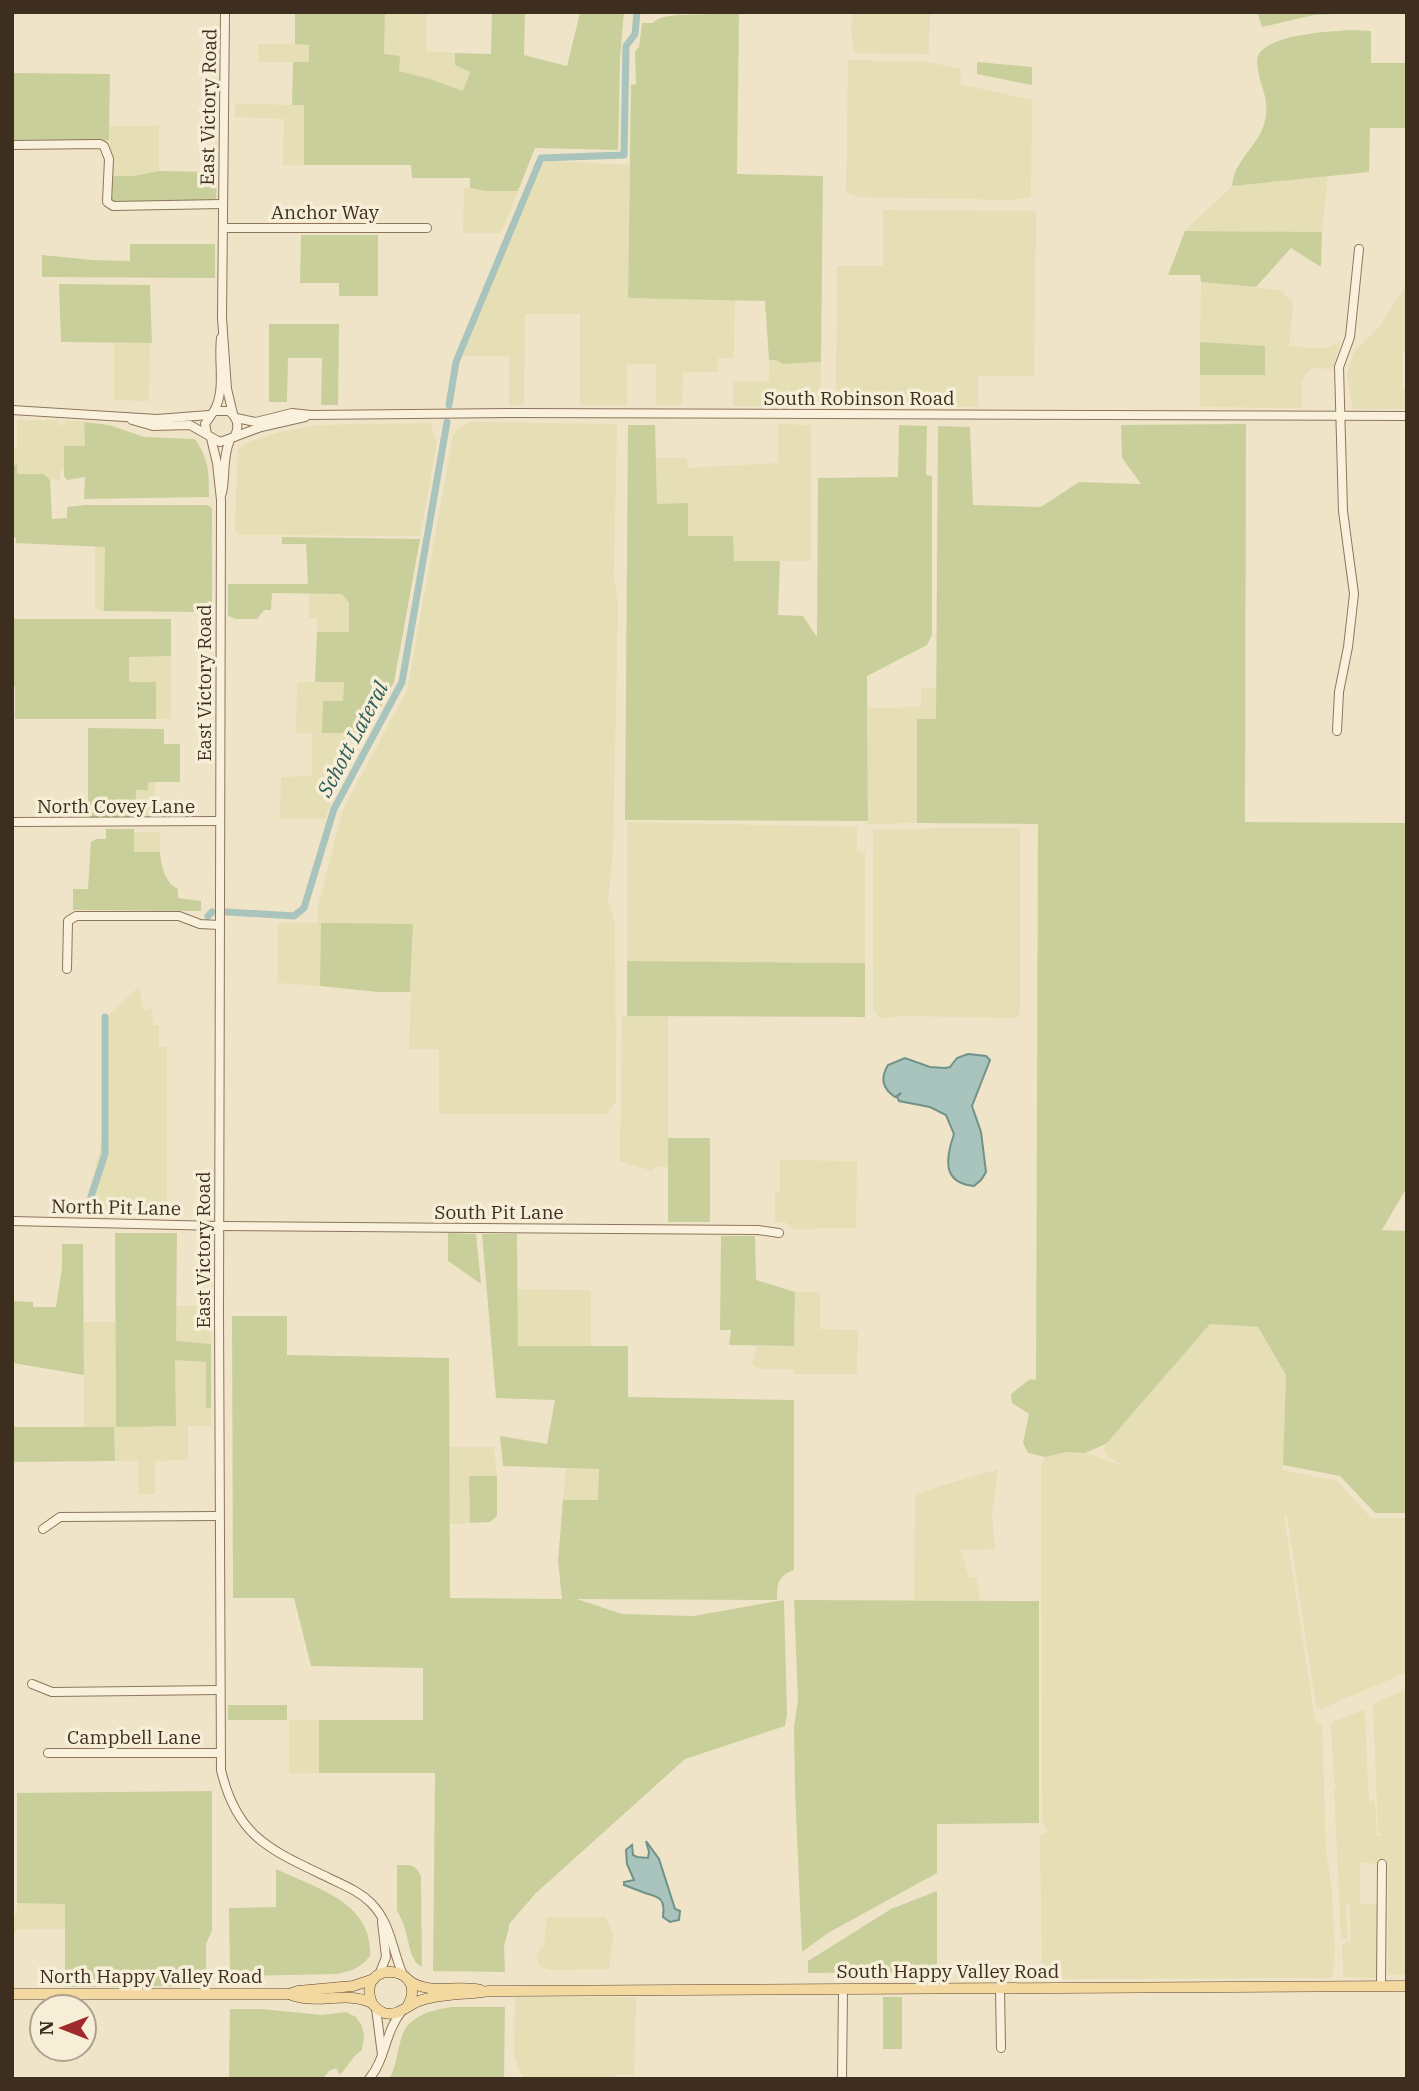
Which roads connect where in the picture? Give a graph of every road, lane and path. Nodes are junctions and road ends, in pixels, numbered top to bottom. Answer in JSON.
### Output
{"nodes":[{"id":1,"x":225,"y":12,"type":"edge"},
{"id":2,"x":12,"y":145,"type":"edge"},
{"id":3,"x":223,"y":204,"type":"junction"},
{"id":4,"x":223,"y":228,"type":"junction"},
{"id":5,"x":427,"y":228,"type":"dead end"},
{"id":6,"x":1359,"y":249,"type":"dead end"},
{"id":7,"x":222,"y":328,"type":"junction"},
{"id":8,"x":12,"y":410,"type":"edge"},
{"id":9,"x":212,"y":413,"type":"junction"},
{"id":10,"x":311,"y":415,"type":"junction"},
{"id":11,"x":1341,"y":415,"type":"junction"},
{"id":12,"x":234,"y":416,"type":"junction"},
{"id":13,"x":1407,"y":416,"type":"edge"},
{"id":14,"x":126,"y":418,"type":"junction"},
{"id":15,"x":209,"y":436,"type":"junction"},
{"id":16,"x":232,"y":439,"type":"junction"},
{"id":17,"x":221,"y":500,"type":"junction"},
{"id":18,"x":1338,"y":732,"type":"dead end"},
{"id":19,"x":219,"y":821,"type":"junction"},
{"id":20,"x":12,"y":822,"type":"edge"},
{"id":21,"x":219,"y":925,"type":"junction"},
{"id":22,"x":67,"y":969,"type":"dead end"},
{"id":23,"x":12,"y":1221,"type":"edge"},
{"id":24,"x":219,"y":1226,"type":"junction"},
{"id":25,"x":779,"y":1233,"type":"dead end"},
{"id":26,"x":219,"y":1516,"type":"junction"},
{"id":27,"x":43,"y":1529,"type":"dead end"},
{"id":28,"x":32,"y":1684,"type":"dead end"},
{"id":29,"x":220,"y":1690,"type":"junction"},
{"id":30,"x":48,"y":1753,"type":"dead end"},
{"id":31,"x":219,"y":1753,"type":"junction"},
{"id":32,"x":1382,"y":1864,"type":"dead end"},
{"id":33,"x":382,"y":1919,"type":"junction"},
{"id":34,"x":376,"y":1977,"type":"junction"},
{"id":35,"x":406,"y":1977,"type":"junction"},
{"id":36,"x":1381,"y":1986,"type":"junction"},
{"id":37,"x":1407,"y":1986,"type":"edge"},
{"id":38,"x":1000,"y":1988,"type":"junction"},
{"id":39,"x":844,"y":1989,"type":"junction"},
{"id":40,"x":489,"y":1991,"type":"junction"},
{"id":41,"x":12,"y":1994,"type":"edge"},
{"id":42,"x":289,"y":1994,"type":"junction"},
{"id":43,"x":374,"y":2005,"type":"junction"},
{"id":44,"x":404,"y":2009,"type":"junction"},
{"id":45,"x":1001,"y":2048,"type":"dead end"},
{"id":46,"x":382,"y":2055,"type":"junction"},
{"id":47,"x":369,"y":2079,"type":"edge"},
{"id":48,"x":842,"y":2079,"type":"edge"}],
"edges":[{"from":1,"to":3,"type":"street","name":"East Victory Road"},
{"from":2,"to":3,"type":"street"},
{"from":3,"to":4,"type":"street","name":"East Victory Road"},
{"from":4,"to":5,"type":"street","name":"Anchor Way"},
{"from":4,"to":7,"type":"street","name":"East Victory Road"},
{"from":6,"to":11,"type":"street"},
{"from":7,"to":9,"type":"street","name":"East Victory Road"},
{"from":7,"to":12,"type":"street","name":"East Victory Road"},
{"from":8,"to":14,"type":"street"},
{"from":9,"to":12,"type":"street"},
{"from":9,"to":14,"type":"street"},
{"from":9,"to":15,"type":"street"},
{"from":10,"to":11,"type":"street","name":"South Robinson Road"},
{"from":10,"to":12,"type":"street","name":"South Robinson Road"},
{"from":10,"to":16,"type":"street","name":"South Robinson Road"},
{"from":11,"to":13,"type":"street","name":"South Robinson Road"},
{"from":11,"to":18,"type":"street"},
{"from":12,"to":16,"type":"street"},
{"from":14,"to":15,"type":"street"},
{"from":15,"to":16,"type":"street"},
{"from":15,"to":17,"type":"street","name":"East Victory Road"},
{"from":16,"to":17,"type":"street","name":"East Victory Road"},
{"from":17,"to":19,"type":"street","name":"East Victory Road"},
{"from":19,"to":20,"type":"street","name":"North Covey Lane"},
{"from":19,"to":21,"type":"street","name":"East Victory Road"},
{"from":21,"to":22,"type":"street"},
{"from":21,"to":24,"type":"street","name":"East Victory Road"},
{"from":23,"to":24,"type":"street","name":"North Pit Lane"},
{"from":24,"to":25,"type":"street","name":"South Pit Lane"},
{"from":24,"to":26,"type":"street","name":"East Victory Road"},
{"from":26,"to":27,"type":"street"},
{"from":26,"to":29,"type":"street","name":"East Victory Road"},
{"from":28,"to":29,"type":"street"},
{"from":29,"to":31,"type":"street","name":"East Victory Road"},
{"from":30,"to":31,"type":"street","name":"Campbell Lane"},
{"from":31,"to":33,"type":"street","name":"East Victory Road"},
{"from":32,"to":36,"type":"street"},
{"from":33,"to":34,"type":"street"},
{"from":33,"to":35,"type":"street","name":"East Victory Road"},
{"from":34,"to":35,"type":"main road"},
{"from":34,"to":42,"type":"main road","name":"North Happy Valley Road"},
{"from":34,"to":43,"type":"main road"},
{"from":35,"to":40,"type":"main road"},
{"from":35,"to":44,"type":"main road"},
{"from":36,"to":37,"type":"main road","name":"South Happy Valley Road"},
{"from":36,"to":38,"type":"main road","name":"South Happy Valley Road"},
{"from":38,"to":39,"type":"main road","name":"South Happy Valley Road"},
{"from":38,"to":45,"type":"street"},
{"from":39,"to":40,"type":"main road","name":"South Happy Valley Road"},
{"from":39,"to":48,"type":"street"},
{"from":40,"to":44,"type":"main road"},
{"from":41,"to":42,"type":"main road","name":"North Happy Valley Road"},
{"from":42,"to":43,"type":"main road","name":"North Happy Valley Road"},
{"from":43,"to":44,"type":"main road"},
{"from":43,"to":46,"type":"street"},
{"from":44,"to":46,"type":"street"},
{"from":46,"to":47,"type":"street"}]}
